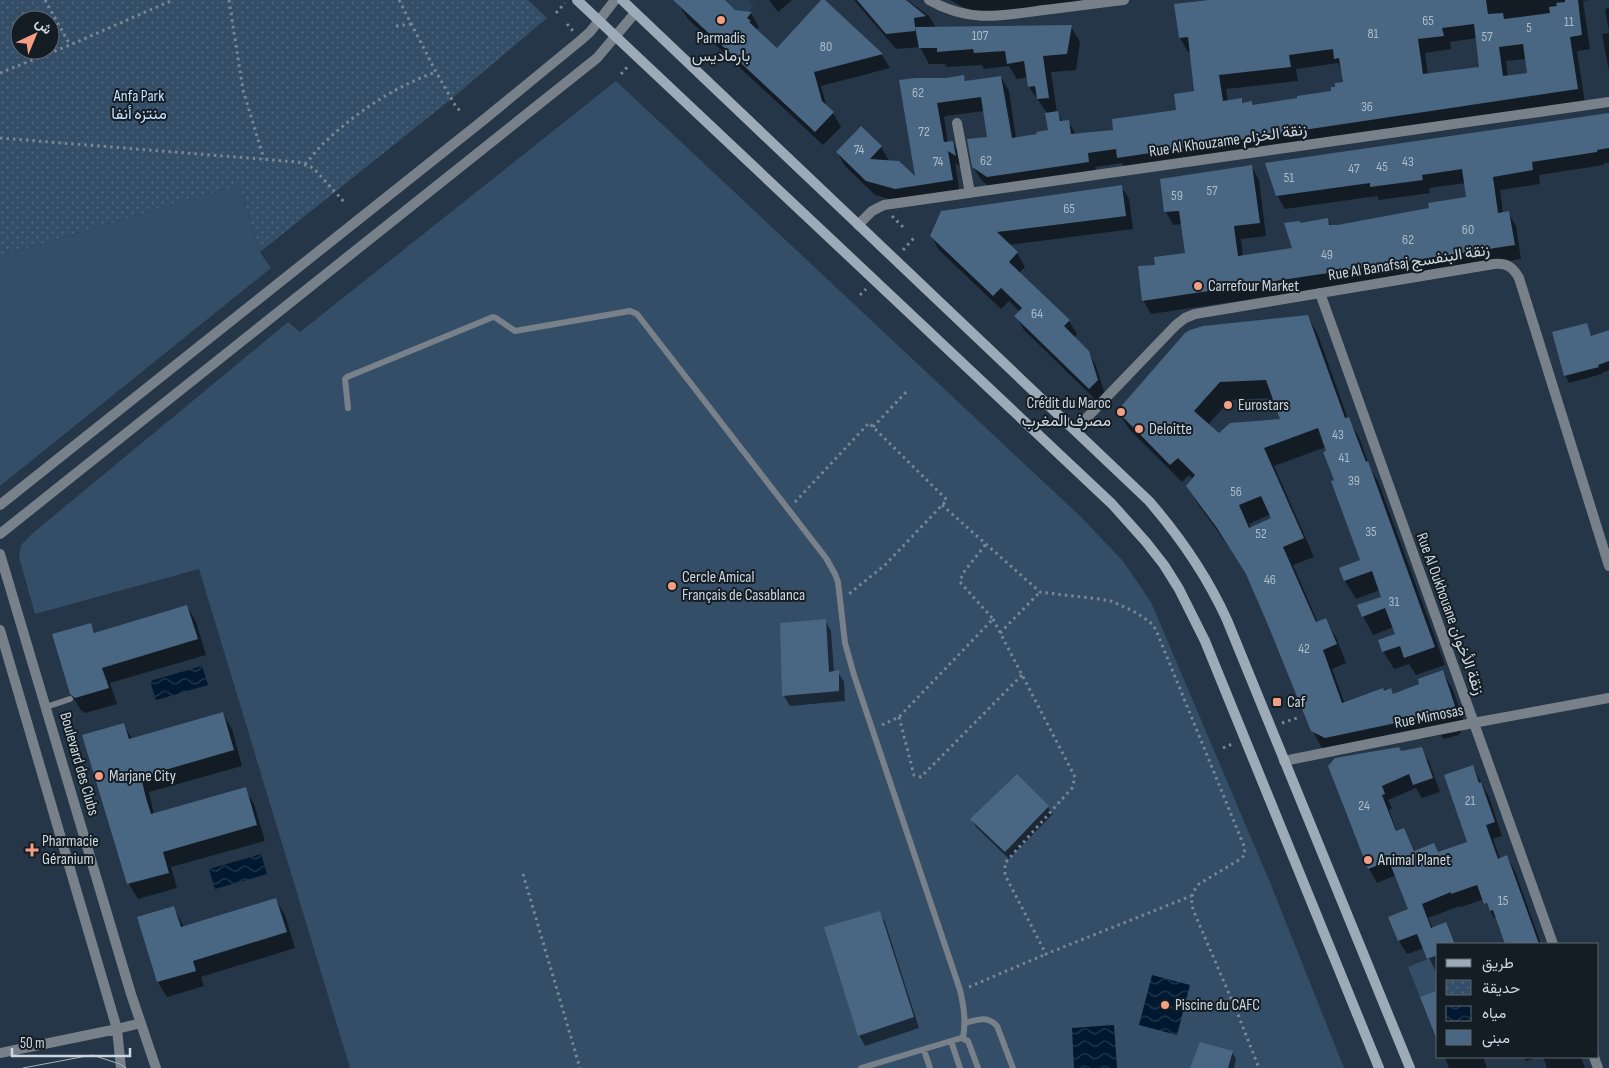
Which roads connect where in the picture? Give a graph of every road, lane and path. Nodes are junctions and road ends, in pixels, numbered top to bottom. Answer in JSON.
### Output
{"nodes":[{"id":1,"x":45,"y":0,"type":"edge"},
{"id":2,"x":173,"y":0,"type":"edge"},
{"id":3,"x":229,"y":0,"type":"edge"},
{"id":4,"x":399,"y":0,"type":"edge"},
{"id":5,"x":577,"y":0,"type":"edge"},
{"id":6,"x":615,"y":0,"type":"edge"},
{"id":7,"x":622,"y":0,"type":"edge"},
{"id":8,"x":929,"y":0,"type":"edge"},
{"id":9,"x":1124,"y":0,"type":"edge"},
{"id":10,"x":565,"y":3,"type":"dead end"},
{"id":11,"x":556,"y":13,"type":"dead end"},
{"id":12,"x":635,"y":13,"type":"junction"},
{"id":13,"x":600,"y":21,"type":"junction"},
{"id":14,"x":412,"y":24,"type":"junction"},
{"id":15,"x":396,"y":26,"type":"dead end"},
{"id":16,"x":616,"y":36,"type":"junction"},
{"id":17,"x":70,"y":45,"type":"junction"},
{"id":18,"x":631,"y":63,"type":"dead end"},
{"id":19,"x":436,"y":72,"type":"junction"},
{"id":20,"x":0,"y":73,"type":"edge"},
{"id":21,"x":621,"y":74,"type":"dead end"},
{"id":22,"x":1609,"y":102,"type":"edge"},
{"id":23,"x":460,"y":110,"type":"dead end"},
{"id":24,"x":957,"y":124,"type":"dead end"},
{"id":25,"x":0,"y":138,"type":"edge"},
{"id":26,"x":264,"y":159,"type":"junction"},
{"id":27,"x":304,"y":164,"type":"junction"},
{"id":28,"x":970,"y":193,"type":"junction"},
{"id":29,"x":345,"y":203,"type":"dead end"},
{"id":30,"x":891,"y":214,"type":"dead end"},
{"id":31,"x":858,"y":225,"type":"junction"},
{"id":32,"x":904,"y":228,"type":"dead end"},
{"id":33,"x":914,"y":238,"type":"dead end"},
{"id":34,"x":902,"y":250,"type":"dead end"},
{"id":35,"x":866,"y":288,"type":"dead end"},
{"id":36,"x":1320,"y":293,"type":"junction"},
{"id":37,"x":860,"y":295,"type":"dead end"},
{"id":38,"x":907,"y":391,"type":"dead end"},
{"id":39,"x":348,"y":408,"type":"dead end"},
{"id":40,"x":873,"y":427,"type":"junction"},
{"id":41,"x":1075,"y":430,"type":"junction"},
{"id":42,"x":0,"y":505,"type":"edge"},
{"id":43,"x":942,"y":505,"type":"junction"},
{"id":44,"x":788,"y":509,"type":"junction"},
{"id":45,"x":0,"y":534,"type":"edge"},
{"id":46,"x":986,"y":544,"type":"junction"},
{"id":47,"x":0,"y":554,"type":"edge"},
{"id":48,"x":1609,"y":566,"type":"edge"},
{"id":49,"x":1040,"y":592,"type":"junction"},
{"id":50,"x":840,"y":601,"type":"junction"},
{"id":51,"x":993,"y":619,"type":"junction"},
{"id":52,"x":0,"y":630,"type":"edge"},
{"id":53,"x":1000,"y":633,"type":"junction"},
{"id":54,"x":1022,"y":675,"type":"junction"},
{"id":55,"x":1609,"y":698,"type":"edge"},
{"id":56,"x":70,"y":699,"type":"dead end"},
{"id":57,"x":46,"y":707,"type":"junction"},
{"id":58,"x":899,"y":717,"type":"junction"},
{"id":59,"x":1297,"y":718,"type":"dead end"},
{"id":60,"x":1282,"y":723,"type":"dead end"},
{"id":61,"x":1473,"y":723,"type":"junction"},
{"id":62,"x":872,"y":730,"type":"junction"},
{"id":63,"x":1235,"y":743,"type":"dead end"},
{"id":64,"x":1224,"y":748,"type":"dead end"},
{"id":65,"x":1284,"y":761,"type":"junction"},
{"id":66,"x":523,"y":874,"type":"dead end"},
{"id":67,"x":1192,"y":896,"type":"junction"},
{"id":68,"x":1553,"y":943,"type":"edge"},
{"id":69,"x":1046,"y":954,"type":"junction"},
{"id":70,"x":960,"y":990,"type":"junction"},
{"id":71,"x":141,"y":1023,"type":"junction"},
{"id":72,"x":965,"y":1023,"type":"junction"},
{"id":73,"x":117,"y":1029,"type":"junction"},
{"id":74,"x":963,"y":1038,"type":"junction"},
{"id":75,"x":951,"y":1041,"type":"junction"},
{"id":76,"x":924,"y":1050,"type":"junction"},
{"id":77,"x":0,"y":1053,"type":"edge"},
{"id":78,"x":120,"y":1068,"type":"edge"},
{"id":79,"x":156,"y":1068,"type":"edge"},
{"id":80,"x":580,"y":1068,"type":"edge"},
{"id":81,"x":861,"y":1068,"type":"edge"},
{"id":82,"x":930,"y":1068,"type":"edge"},
{"id":83,"x":960,"y":1068,"type":"edge"},
{"id":84,"x":978,"y":1068,"type":"edge"},
{"id":85,"x":1013,"y":1068,"type":"edge"},
{"id":86,"x":1259,"y":1068,"type":"edge"},
{"id":87,"x":1379,"y":1068,"type":"edge"},
{"id":88,"x":1410,"y":1068,"type":"edge"}],
"edges":[{"from":1,"to":17,"type":"path"},
{"from":2,"to":17,"type":"path"},
{"from":3,"to":26,"type":"path"},
{"from":4,"to":14,"type":"path"},
{"from":5,"to":13,"type":"main road"},
{"from":6,"to":13,"type":"street"},
{"from":7,"to":12,"type":"main road"},
{"from":8,"to":9,"type":"street"},
{"from":10,"to":11,"type":"path"},
{"from":12,"to":16,"type":"street"},
{"from":12,"to":31,"type":"main road"},
{"from":13,"to":16,"type":"main road"},
{"from":13,"to":42,"type":"street"},
{"from":14,"to":15,"type":"path"},
{"from":14,"to":19,"type":"path"},
{"from":16,"to":45,"type":"street"},
{"from":16,"to":87,"type":"main road"},
{"from":17,"to":20,"type":"path"},
{"from":18,"to":21,"type":"path"},
{"from":19,"to":23,"type":"path"},
{"from":19,"to":27,"type":"path"},
{"from":22,"to":28,"type":"street","name":"Rue Al Khouzame زنقة الخزام"},
{"from":24,"to":28,"type":"street"},
{"from":25,"to":26,"type":"path"},
{"from":26,"to":27,"type":"path"},
{"from":27,"to":29,"type":"path"},
{"from":28,"to":31,"type":"street","name":"Rue Al Khouzame زنقة الخزام"},
{"from":30,"to":32,"type":"path"},
{"from":31,"to":41,"type":"main road"},
{"from":33,"to":34,"type":"path"},
{"from":35,"to":37,"type":"path"},
{"from":36,"to":41,"type":"street","name":"Rue Al Banafsaj زنقة البنفسج"},
{"from":36,"to":48,"type":"street","name":"Rue Al Banafsaj زنقة البنفسج"},
{"from":36,"to":61,"type":"street","name":"Rue Al Oukhouane زنقة الأخوان"},
{"from":38,"to":40,"type":"path"},
{"from":39,"to":44,"type":"lane"},
{"from":40,"to":43,"type":"path"},
{"from":40,"to":44,"type":"path"},
{"from":41,"to":65,"type":"main road"},
{"from":43,"to":46,"type":"path"},
{"from":43,"to":50,"type":"path"},
{"from":44,"to":50,"type":"lane"},
{"from":46,"to":49,"type":"path"},
{"from":46,"to":51,"type":"path"},
{"from":47,"to":57,"type":"street","name":"Boulevard des Clubs"},
{"from":49,"to":53,"type":"path"},
{"from":49,"to":67,"type":"path"},
{"from":50,"to":62,"type":"lane"},
{"from":51,"to":53,"type":"path"},
{"from":51,"to":58,"type":"path"},
{"from":52,"to":73,"type":"street"},
{"from":53,"to":54,"type":"path"},
{"from":54,"to":58,"type":"path"},
{"from":54,"to":69,"type":"path"},
{"from":55,"to":61,"type":"street","name":"Rue Mimosas"},
{"from":56,"to":57,"type":"lane"},
{"from":57,"to":71,"type":"street","name":"Boulevard des Clubs"},
{"from":58,"to":62,"type":"path"},
{"from":59,"to":60,"type":"path"},
{"from":61,"to":65,"type":"street","name":"Rue Mimosas"},
{"from":61,"to":68,"type":"street","name":"Rue Al Oukhouane زنقة الأخوان"},
{"from":62,"to":70,"type":"lane"},
{"from":63,"to":64,"type":"path"},
{"from":65,"to":88,"type":"main road"},
{"from":66,"to":80,"type":"path"},
{"from":67,"to":69,"type":"path"},
{"from":67,"to":86,"type":"path"},
{"from":69,"to":70,"type":"path"},
{"from":70,"to":72,"type":"lane"},
{"from":71,"to":73,"type":"street"},
{"from":71,"to":79,"type":"street","name":"Boulevard des Clubs"},
{"from":72,"to":74,"type":"lane"},
{"from":72,"to":85,"type":"lane"},
{"from":73,"to":77,"type":"street"},
{"from":73,"to":78,"type":"street"},
{"from":74,"to":75,"type":"lane"},
{"from":74,"to":84,"type":"lane"},
{"from":75,"to":76,"type":"lane"},
{"from":75,"to":83,"type":"lane"},
{"from":76,"to":81,"type":"lane"},
{"from":76,"to":82,"type":"lane"}]}
